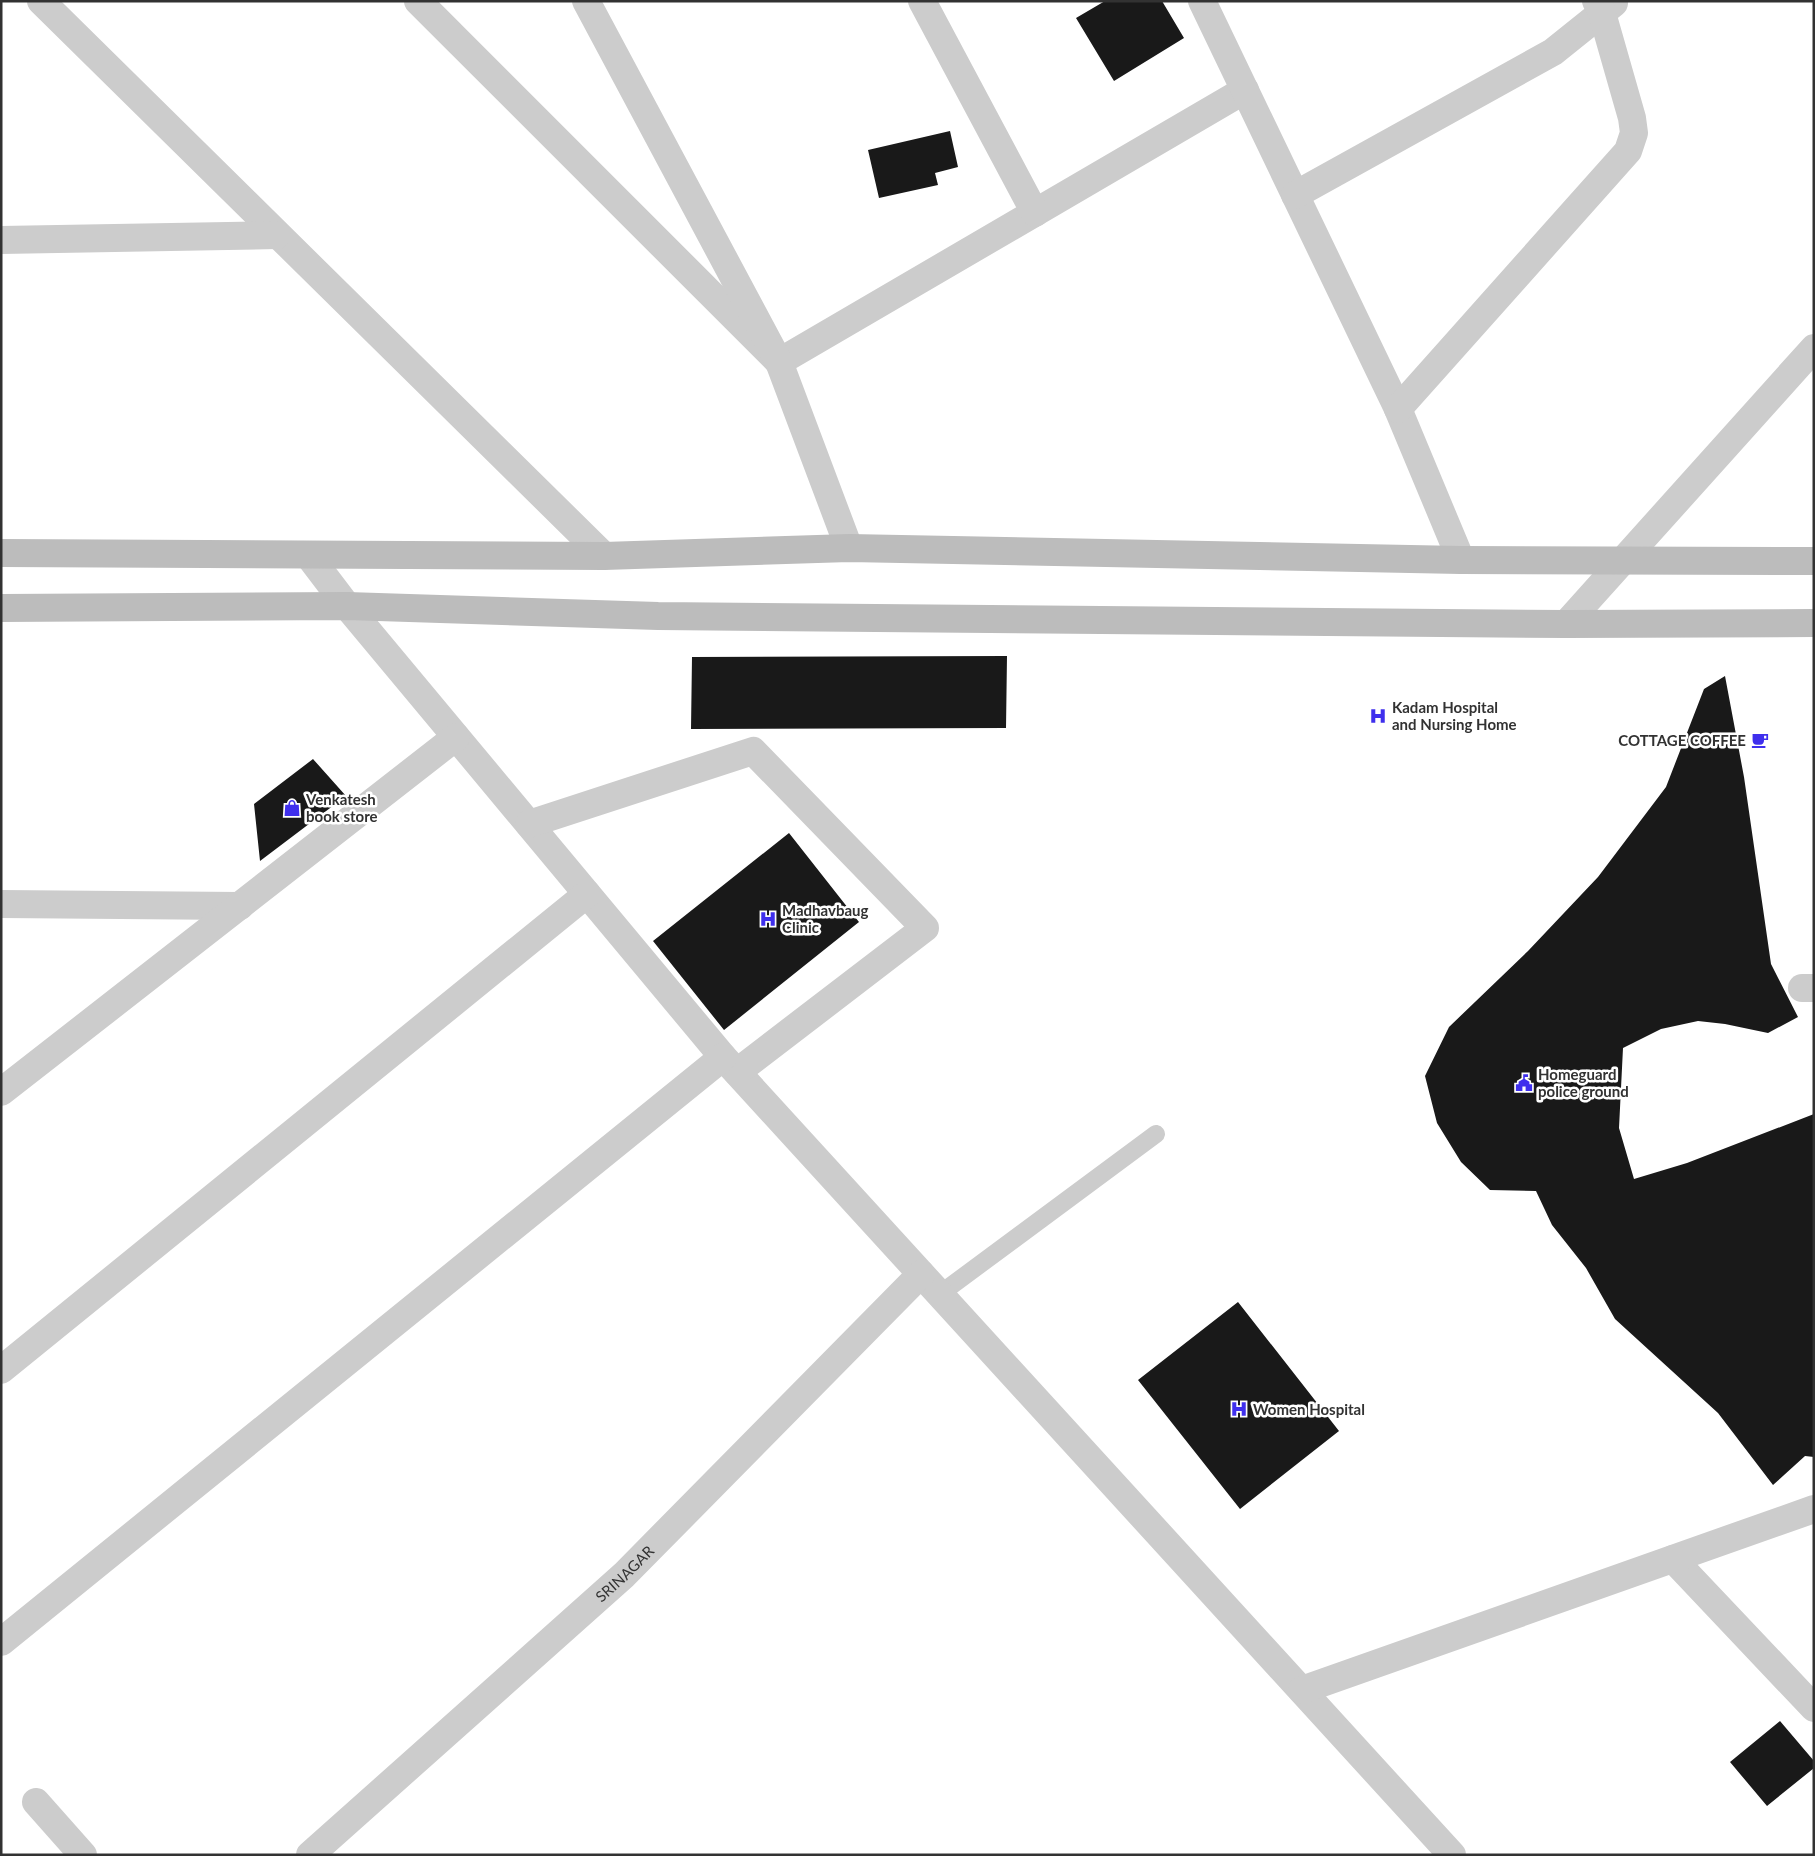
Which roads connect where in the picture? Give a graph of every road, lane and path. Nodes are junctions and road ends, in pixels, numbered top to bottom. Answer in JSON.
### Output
{"nodes":[{"id":1,"x":41,"y":1,"type":"edge"},
{"id":2,"x":418,"y":1,"type":"edge"},
{"id":3,"x":586,"y":1,"type":"edge"},
{"id":4,"x":922,"y":1,"type":"edge"},
{"id":5,"x":1202,"y":1,"type":"edge"},
{"id":6,"x":1605,"y":5,"type":"edge"},
{"id":7,"x":1245,"y":90,"type":"junction"},
{"id":8,"x":1295,"y":195,"type":"junction"},
{"id":9,"x":1035,"y":213,"type":"junction"},
{"id":10,"x":277,"y":235,"type":"junction"},
{"id":11,"x":1,"y":240,"type":"edge"},
{"id":12,"x":1814,"y":348,"type":"edge"},
{"id":13,"x":779,"y":362,"type":"junction"},
{"id":14,"x":1398,"y":409,"type":"junction"},
{"id":15,"x":849,"y":548,"type":"junction"},
{"id":16,"x":1,"y":553,"type":"edge"},
{"id":17,"x":309,"y":556,"type":"junction"},
{"id":18,"x":604,"y":556,"type":"junction"},
{"id":19,"x":1461,"y":560,"type":"junction"},
{"id":20,"x":1623,"y":560,"type":"junction"},
{"id":21,"x":1814,"y":561,"type":"edge"},
{"id":22,"x":347,"y":606,"type":"junction"},
{"id":23,"x":1,"y":608,"type":"edge"},
{"id":24,"x":1814,"y":623,"type":"edge"},
{"id":25,"x":1566,"y":624,"type":"junction"},
{"id":26,"x":456,"y":737,"type":"junction"},
{"id":27,"x":529,"y":824,"type":"junction"},
{"id":28,"x":587,"y":894,"type":"junction"},
{"id":29,"x":1,"y":904,"type":"edge"},
{"id":30,"x":240,"y":906,"type":"junction"},
{"id":31,"x":730,"y":1064,"type":"junction"},
{"id":32,"x":1,"y":1092,"type":"edge"},
{"id":33,"x":1156,"y":1134,"type":"dead end"},
{"id":34,"x":931,"y":1284,"type":"junction"},
{"id":35,"x":1,"y":1370,"type":"edge"},
{"id":36,"x":1814,"y":1509,"type":"edge"},
{"id":37,"x":1673,"y":1559,"type":"junction"},
{"id":38,"x":1,"y":1642,"type":"edge"},
{"id":39,"x":1302,"y":1690,"type":"junction"},
{"id":40,"x":1814,"y":1708,"type":"edge"},
{"id":41,"x":36,"y":1802,"type":"dead end"},
{"id":42,"x":83,"y":1855,"type":"edge"},
{"id":43,"x":310,"y":1855,"type":"edge"},
{"id":44,"x":1452,"y":1855,"type":"edge"}],
"edges":[{"from":1,"to":10,"type":"street"},
{"from":2,"to":13,"type":"street"},
{"from":3,"to":13,"type":"street"},
{"from":4,"to":9,"type":"street"},
{"from":5,"to":7,"type":"street"},
{"from":6,"to":8,"type":"street"},
{"from":6,"to":14,"type":"street"},
{"from":7,"to":8,"type":"street"},
{"from":7,"to":9,"type":"street"},
{"from":8,"to":14,"type":"street"},
{"from":9,"to":13,"type":"street"},
{"from":10,"to":11,"type":"street"},
{"from":10,"to":18,"type":"street"},
{"from":12,"to":20,"type":"street"},
{"from":13,"to":15,"type":"street"},
{"from":14,"to":19,"type":"street"},
{"from":15,"to":18,"type":"main road"},
{"from":15,"to":19,"type":"main road"},
{"from":16,"to":17,"type":"main road"},
{"from":17,"to":18,"type":"main road"},
{"from":17,"to":22,"type":"street"},
{"from":19,"to":20,"type":"main road"},
{"from":20,"to":21,"type":"main road"},
{"from":20,"to":25,"type":"street"},
{"from":22,"to":23,"type":"main road"},
{"from":22,"to":25,"type":"main road"},
{"from":22,"to":26,"type":"street"},
{"from":24,"to":25,"type":"main road"},
{"from":26,"to":27,"type":"street"},
{"from":26,"to":30,"type":"street"},
{"from":27,"to":28,"type":"street"},
{"from":27,"to":31,"type":"street"},
{"from":28,"to":31,"type":"street"},
{"from":28,"to":35,"type":"street"},
{"from":29,"to":30,"type":"street"},
{"from":30,"to":32,"type":"street"},
{"from":31,"to":34,"type":"street"},
{"from":31,"to":38,"type":"street"},
{"from":33,"to":34,"type":"lane"},
{"from":34,"to":39,"type":"street"},
{"from":34,"to":43,"type":"street","name":"SRINAGAR"},
{"from":36,"to":37,"type":"street"},
{"from":37,"to":39,"type":"street"},
{"from":37,"to":40,"type":"street"},
{"from":39,"to":44,"type":"street"},
{"from":41,"to":42,"type":"street"}]}
